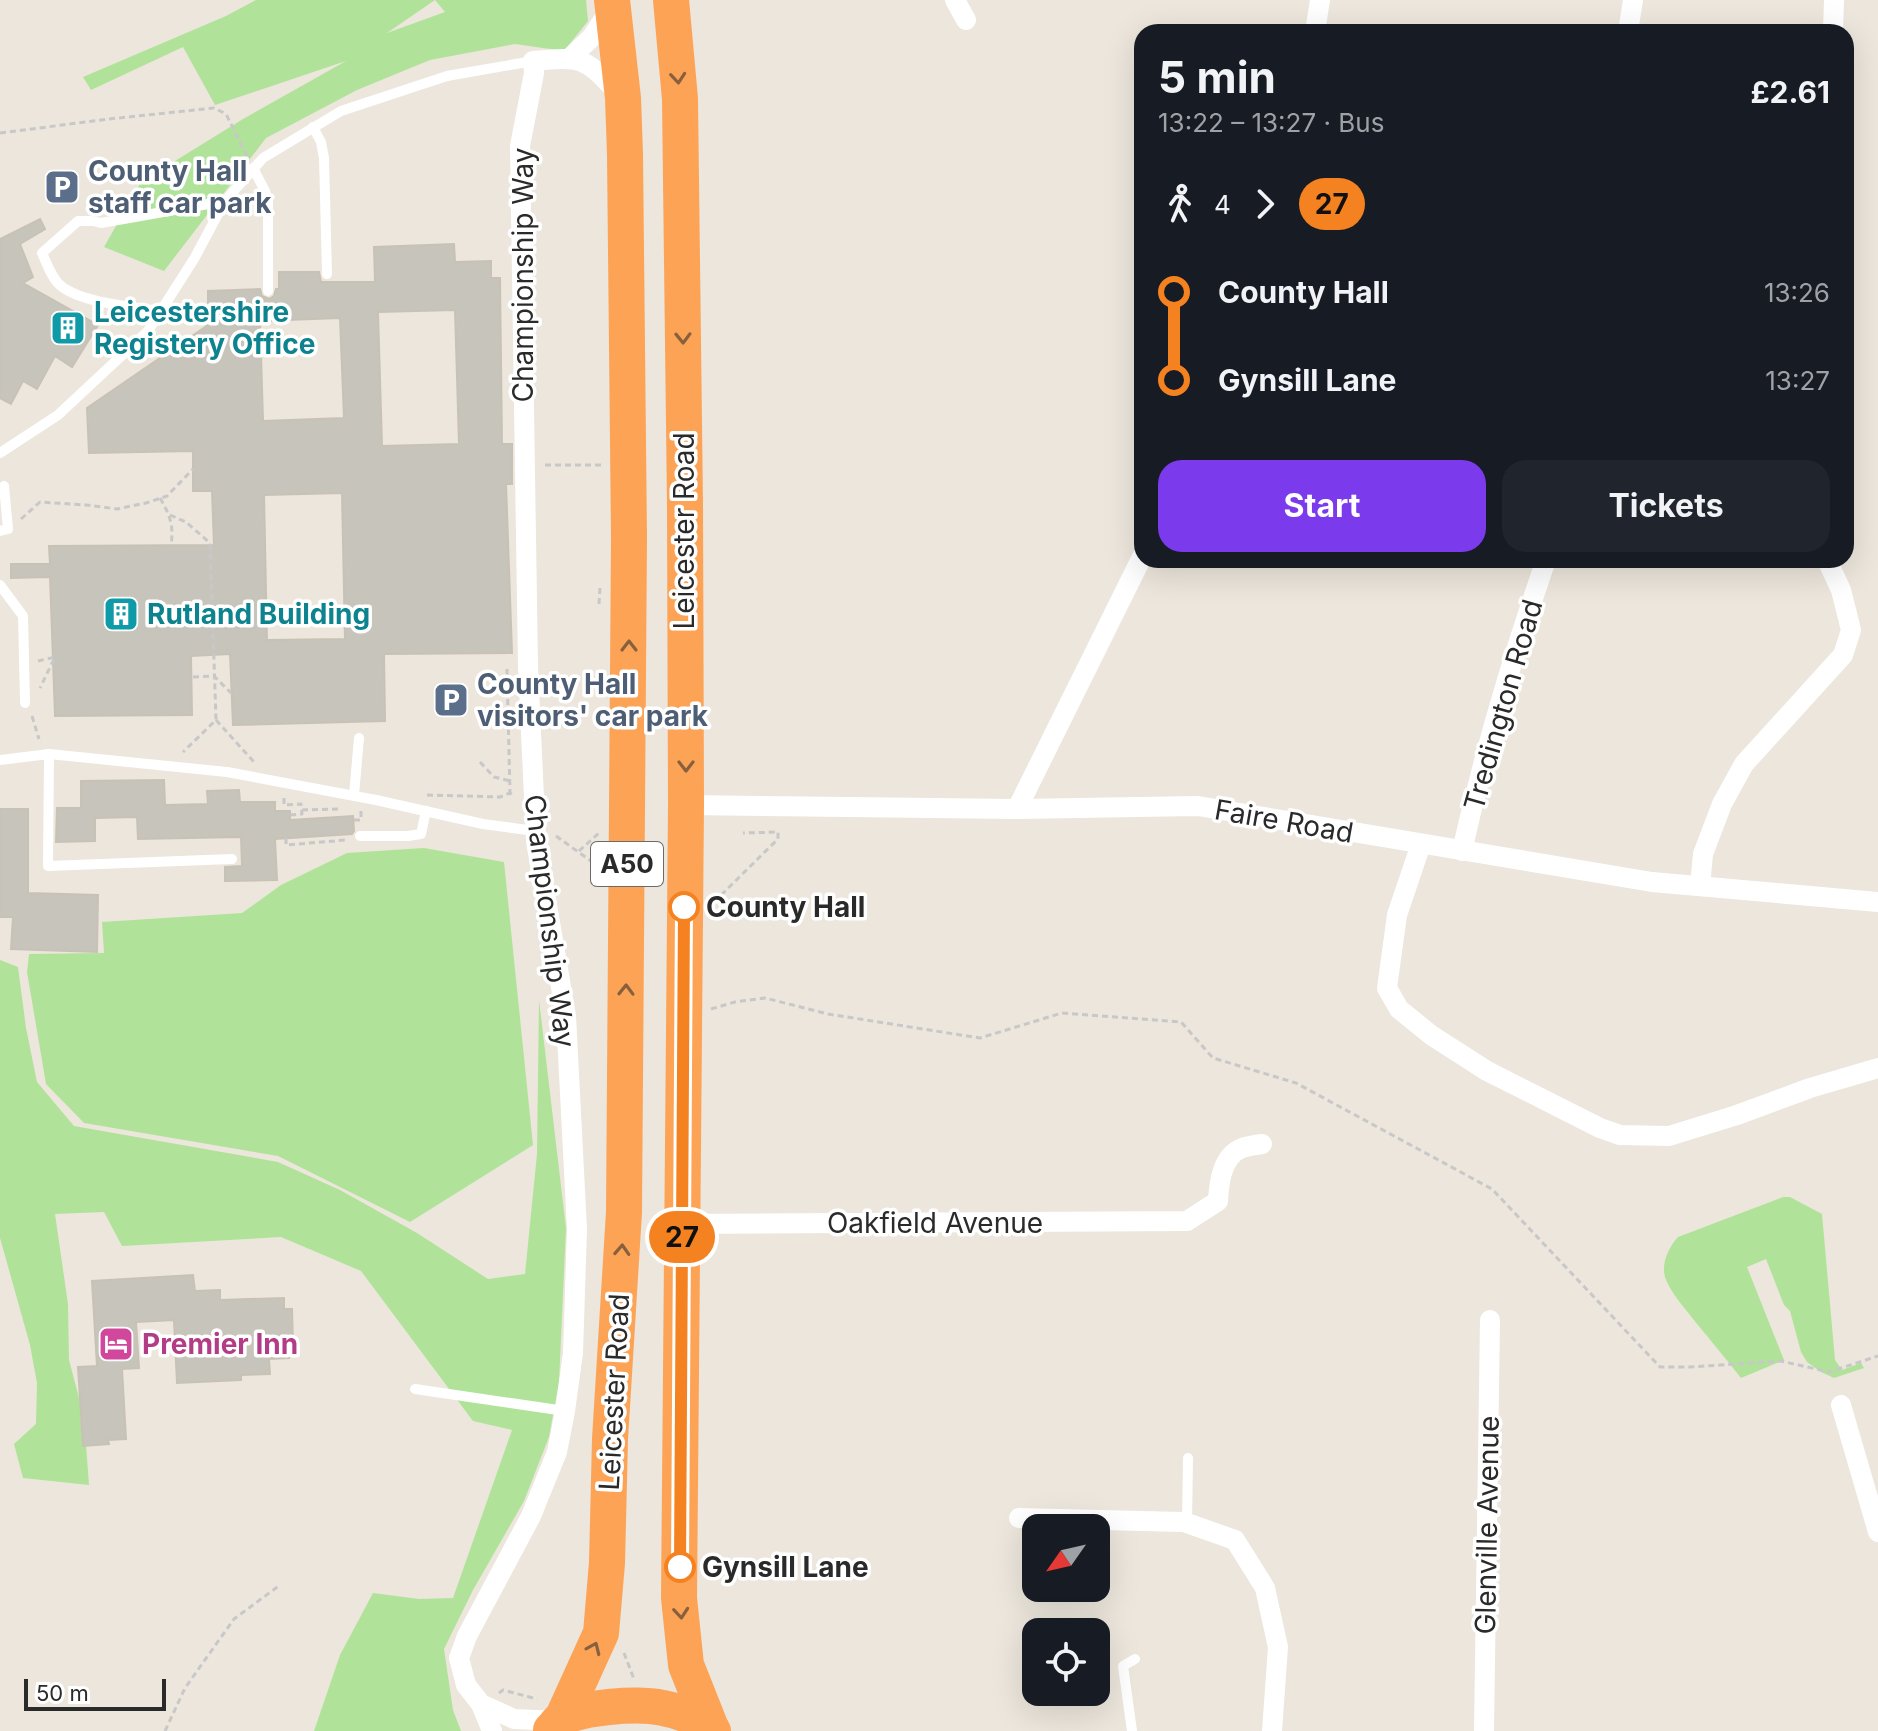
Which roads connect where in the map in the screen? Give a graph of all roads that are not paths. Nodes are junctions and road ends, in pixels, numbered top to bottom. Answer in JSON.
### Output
{"nodes":[{"id":1,"x":671,"y":0,"type":"edge"},
{"id":2,"x":955,"y":0,"type":"edge"},
{"id":3,"x":1320,"y":0,"type":"edge"},
{"id":4,"x":1633,"y":0,"type":"edge"},
{"id":5,"x":1834,"y":0,"type":"edge"},
{"id":6,"x":612,"y":3,"type":"edge"},
{"id":7,"x":966,"y":20,"type":"dead end"},
{"id":8,"x":1316,"y":24,"type":"edge"},
{"id":9,"x":1629,"y":24,"type":"edge"},
{"id":10,"x":1833,"y":24,"type":"edge"},
{"id":11,"x":570,"y":58,"type":"junction"},
{"id":12,"x":533,"y":61,"type":"junction"},
{"id":13,"x":623,"y":98,"type":"junction"},
{"id":14,"x":313,"y":127,"type":"junction"},
{"id":15,"x":253,"y":168,"type":"junction"},
{"id":16,"x":225,"y":201,"type":"junction"},
{"id":17,"x":327,"y":274,"type":"dead end"},
{"id":18,"x":268,"y":291,"type":"dead end"},
{"id":19,"x":160,"y":311,"type":"junction"},
{"id":20,"x":0,"y":453,"type":"edge"},
{"id":21,"x":4,"y":486,"type":"dead end"},
{"id":22,"x":4,"y":530,"type":"edge"},
{"id":23,"x":1137,"y":568,"type":"edge"},
{"id":24,"x":1543,"y":568,"type":"edge"},
{"id":25,"x":1831,"y":568,"type":"edge"},
{"id":26,"x":0,"y":585,"type":"edge"},
{"id":27,"x":28,"y":706,"type":"road end"},
{"id":28,"x":359,"y":738,"type":"dead end"},
{"id":29,"x":49,"y":754,"type":"junction"},
{"id":30,"x":0,"y":760,"type":"edge"},
{"id":31,"x":354,"y":795,"type":"junction"},
{"id":32,"x":686,"y":805,"type":"junction"},
{"id":33,"x":1017,"y":809,"type":"junction"},
{"id":34,"x":426,"y":811,"type":"junction"},
{"id":35,"x":535,"y":822,"type":"junction"},
{"id":36,"x":360,"y":836,"type":"road end"},
{"id":37,"x":1421,"y":844,"type":"junction"},
{"id":38,"x":1462,"y":851,"type":"junction"},
{"id":39,"x":232,"y":859,"type":"dead end"},
{"id":40,"x":1700,"y":886,"type":"junction"},
{"id":41,"x":1878,"y":902,"type":"edge"},
{"id":42,"x":1878,"y":1068,"type":"edge"},
{"id":43,"x":1262,"y":1144,"type":"dead end"},
{"id":44,"x":682,"y":1224,"type":"junction"},
{"id":45,"x":1490,"y":1320,"type":"dead end"},
{"id":46,"x":415,"y":1389,"type":"dead end"},
{"id":47,"x":1841,"y":1405,"type":"dead end"},
{"id":48,"x":565,"y":1411,"type":"junction"},
{"id":49,"x":1188,"y":1458,"type":"dead end"},
{"id":50,"x":1019,"y":1518,"type":"dead end"},
{"id":51,"x":1187,"y":1523,"type":"junction"},
{"id":52,"x":1878,"y":1532,"type":"edge"},
{"id":53,"x":1135,"y":1659,"type":"dead end"},
{"id":54,"x":1137,"y":1694,"type":"dead end"},
{"id":55,"x":1128,"y":1702,"type":"junction"},
{"id":56,"x":481,"y":1704,"type":"junction"},
{"id":57,"x":557,"y":1724,"type":"edge"},
{"id":58,"x":712,"y":1730,"type":"edge"},
{"id":59,"x":492,"y":1731,"type":"edge"},
{"id":60,"x":1132,"y":1731,"type":"edge"},
{"id":61,"x":1272,"y":1731,"type":"edge"},
{"id":62,"x":1484,"y":1731,"type":"edge"}],
"edges":[{"from":1,"to":32,"type":"highway","name":"Leicester Road","number":"A50","one_way":true},
{"from":2,"to":7,"type":"street"},
{"from":3,"to":8,"type":"street"},
{"from":4,"to":9,"type":"street"},
{"from":5,"to":10,"type":"street"},
{"from":6,"to":11,"type":"street"},
{"from":6,"to":13,"type":"highway","name":"Leicester Road","number":"A50"},
{"from":11,"to":12,"type":"street"},
{"from":11,"to":13,"type":"street"},
{"from":12,"to":14,"type":"lane"},
{"from":12,"to":35,"type":"street","name":"Championship Way"},
{"from":57,"to":13,"type":"highway","name":"Leicester Road","number":"A50","one_way":true},
{"from":14,"to":15,"type":"lane"},
{"from":14,"to":17,"type":"lane"},
{"from":15,"to":16,"type":"lane"},
{"from":15,"to":18,"type":"lane"},
{"from":16,"to":19,"type":"lane"},
{"from":16,"to":19,"type":"lane"},
{"from":19,"to":20,"type":"lane"},
{"from":21,"to":22,"type":"lane"},
{"from":23,"to":33,"type":"street"},
{"from":24,"to":38,"type":"street","name":"Tredington Road"},
{"from":25,"to":40,"type":"street"},
{"from":26,"to":27,"type":"lane"},
{"from":28,"to":31,"type":"lane"},
{"from":29,"to":30,"type":"lane"},
{"from":29,"to":31,"type":"lane"},
{"from":29,"to":39,"type":"lane"},
{"from":31,"to":34,"type":"lane"},
{"from":32,"to":33,"type":"street","name":"Faire Road"},
{"from":32,"to":44,"type":"highway","name":"Leicester Road","number":"A50"},
{"from":33,"to":37,"type":"street","name":"Faire Road"},
{"from":34,"to":35,"type":"lane"},
{"from":34,"to":36,"type":"lane"},
{"from":35,"to":48,"type":"street","name":"Championship Way"},
{"from":37,"to":38,"type":"street","name":"Faire Road"},
{"from":37,"to":42,"type":"street"},
{"from":38,"to":40,"type":"street","name":"Faire Road"},
{"from":40,"to":41,"type":"street","name":"Faire Road"},
{"from":43,"to":44,"type":"street","name":"Oakfield Avenue"},
{"from":44,"to":58,"type":"highway","name":"Leicester Road","number":"A50","one_way":true},
{"from":45,"to":62,"type":"street","name":"Glenville Avenue"},
{"from":46,"to":48,"type":"lane"},
{"from":47,"to":52,"type":"street"},
{"from":48,"to":56,"type":"street","name":"Championship Way"},
{"from":49,"to":51,"type":"lane"},
{"from":50,"to":51,"type":"street"},
{"from":51,"to":61,"type":"street"},
{"from":53,"to":55,"type":"lane"},
{"from":54,"to":55,"type":"lane"},
{"from":55,"to":60,"type":"lane"},
{"from":56,"to":57,"type":"street"},
{"from":56,"to":59,"type":"street","name":"Championship Way"},
{"from":57,"to":58,"type":"highway","number":"A50"}]}
